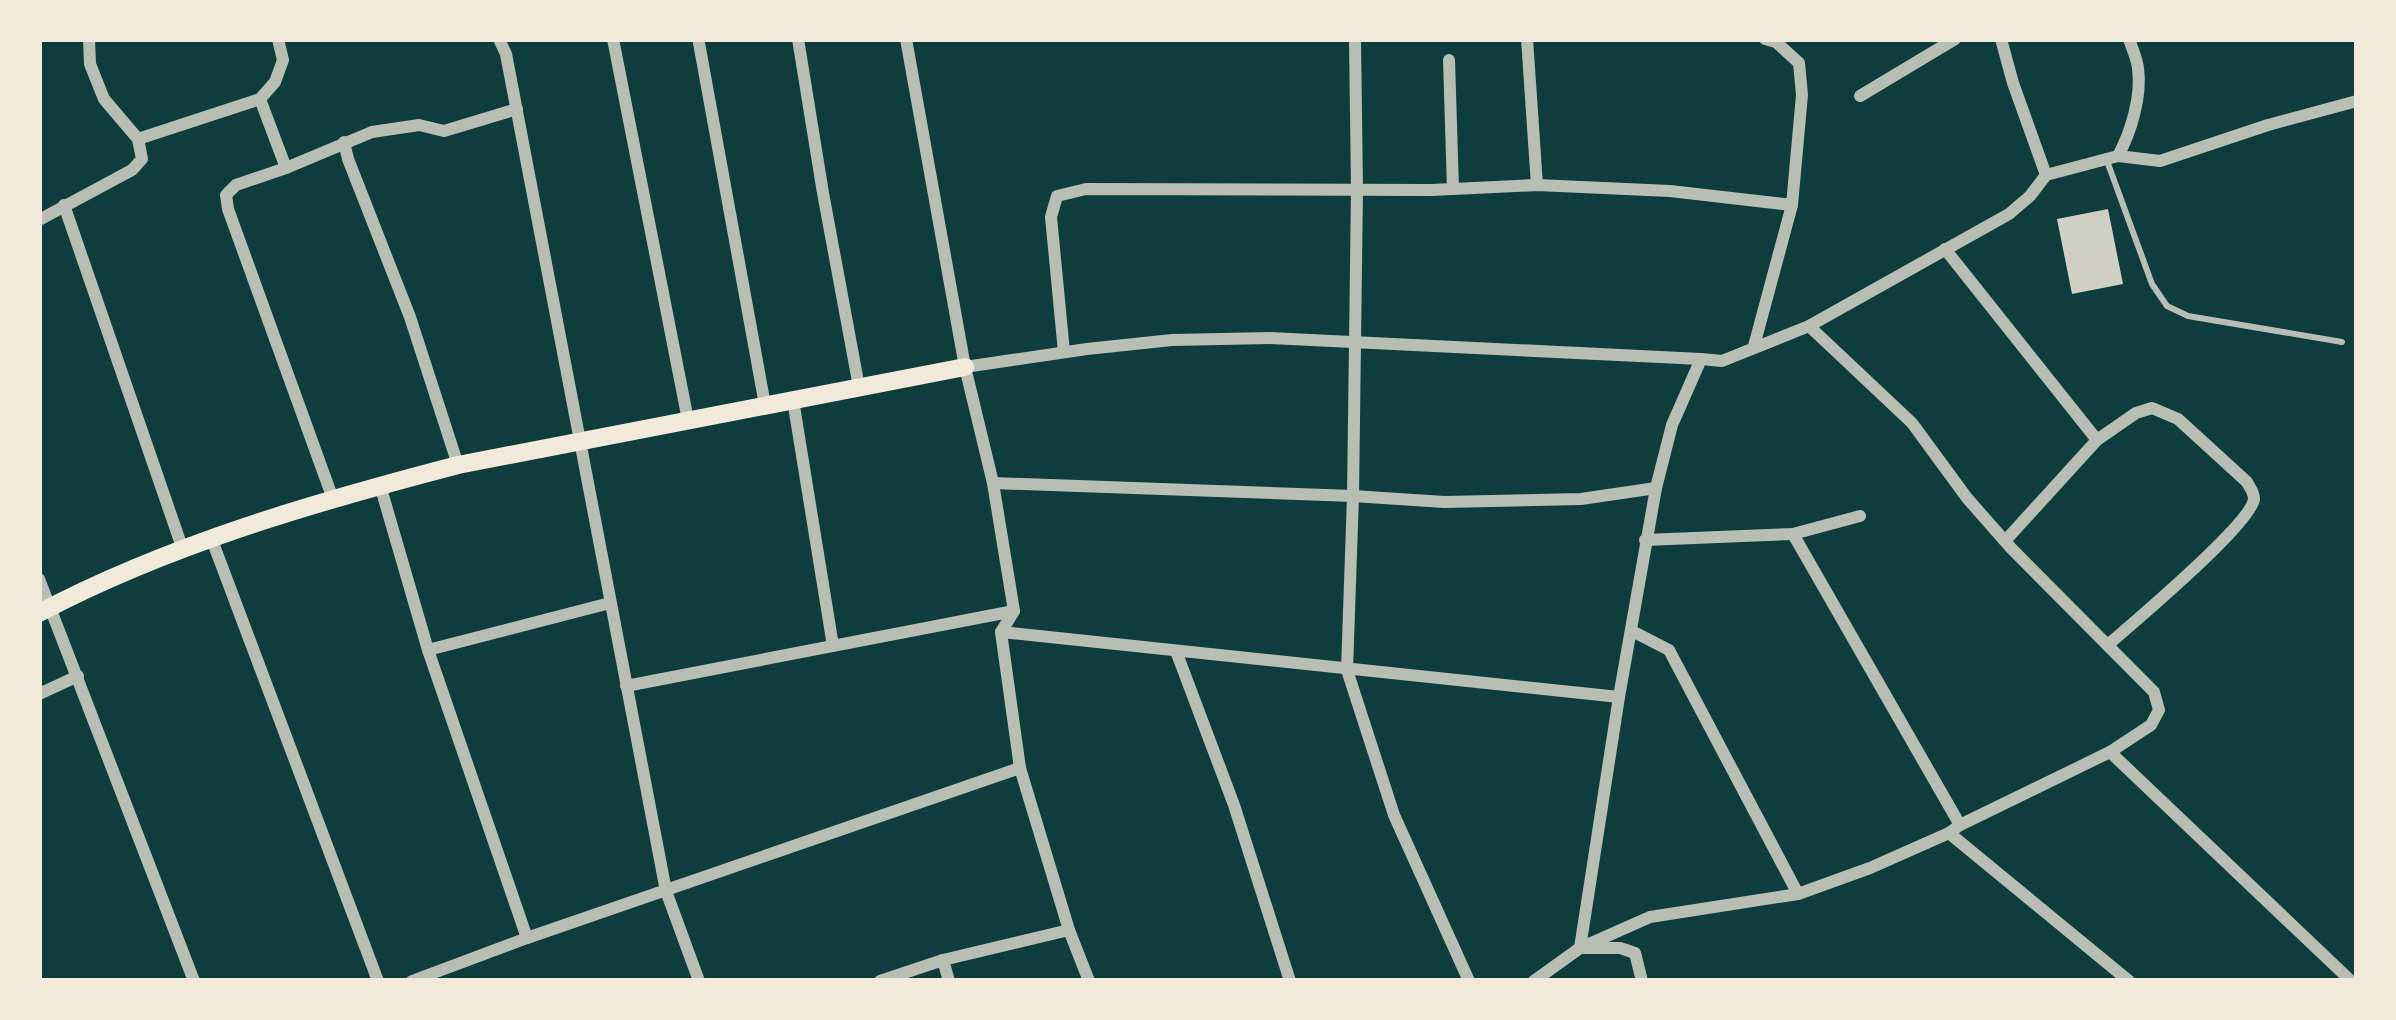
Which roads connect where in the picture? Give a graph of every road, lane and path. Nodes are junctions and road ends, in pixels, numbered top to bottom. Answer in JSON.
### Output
{"nodes":[{"id":1,"x":89,"y":39,"type":"edge"},
{"id":2,"x":278,"y":39,"type":"edge"},
{"id":3,"x":500,"y":39,"type":"edge"},
{"id":4,"x":614,"y":39,"type":"edge"},
{"id":5,"x":798,"y":39,"type":"edge"},
{"id":6,"x":906,"y":39,"type":"edge"},
{"id":7,"x":1355,"y":39,"type":"edge"},
{"id":8,"x":1527,"y":39,"type":"edge"},
{"id":9,"x":1765,"y":39,"type":"edge"},
{"id":10,"x":1955,"y":39,"type":"edge"},
{"id":11,"x":2001,"y":39,"type":"edge"},
{"id":12,"x":2129,"y":39,"type":"edge"},
{"id":13,"x":699,"y":43,"type":"dead end"},
{"id":14,"x":1449,"y":60,"type":"dead end"},
{"id":15,"x":1860,"y":95,"type":"dead end"},
{"id":16,"x":260,"y":99,"type":"junction"},
{"id":17,"x":2357,"y":100,"type":"edge"},
{"id":18,"x":517,"y":110,"type":"junction"},
{"id":19,"x":138,"y":140,"type":"junction"},
{"id":20,"x":344,"y":142,"type":"junction"},
{"id":21,"x":2112,"y":158,"type":"junction"},
{"id":22,"x":286,"y":168,"type":"junction"},
{"id":23,"x":2046,"y":176,"type":"junction"},
{"id":24,"x":1537,"y":185,"type":"junction"},
{"id":25,"x":1357,"y":189,"type":"junction"},
{"id":26,"x":1453,"y":189,"type":"junction"},
{"id":27,"x":64,"y":205,"type":"junction"},
{"id":28,"x":1792,"y":206,"type":"junction"},
{"id":29,"x":39,"y":220,"type":"edge"},
{"id":30,"x":1946,"y":249,"type":"junction"},
{"id":31,"x":1809,"y":326,"type":"junction"},
{"id":32,"x":2342,"y":342,"type":"dead end"},
{"id":33,"x":1353,"y":343,"type":"junction"},
{"id":34,"x":1754,"y":346,"type":"junction"},
{"id":35,"x":1064,"y":352,"type":"junction"},
{"id":36,"x":1701,"y":359,"type":"junction"},
{"id":37,"x":965,"y":367,"type":"junction"},
{"id":38,"x":859,"y":387,"type":"junction"},
{"id":39,"x":793,"y":400,"type":"junction"},
{"id":40,"x":765,"y":405,"type":"junction"},
{"id":41,"x":688,"y":420,"type":"junction"},
{"id":42,"x":2097,"y":440,"type":"junction"},
{"id":43,"x":579,"y":441,"type":"junction"},
{"id":44,"x":458,"y":465,"type":"junction"},
{"id":45,"x":993,"y":483,"type":"junction"},
{"id":46,"x":380,"y":485,"type":"junction"},
{"id":47,"x":1656,"y":488,"type":"junction"},
{"id":48,"x":1353,"y":496,"type":"junction"},
{"id":49,"x":333,"y":499,"type":"junction"},
{"id":50,"x":1860,"y":516,"type":"dead end"},
{"id":51,"x":1793,"y":534,"type":"junction"},
{"id":52,"x":212,"y":539,"type":"junction"},
{"id":53,"x":1645,"y":540,"type":"junction"},
{"id":54,"x":2005,"y":541,"type":"junction"},
{"id":55,"x":183,"y":550,"type":"junction"},
{"id":56,"x":39,"y":579,"type":"edge"},
{"id":57,"x":610,"y":603,"type":"junction"},
{"id":58,"x":45,"y":610,"type":"edge"},
{"id":59,"x":1014,"y":610,"type":"junction"},
{"id":60,"x":1632,"y":631,"type":"junction"},
{"id":61,"x":1001,"y":632,"type":"junction"},
{"id":62,"x":2109,"y":644,"type":"junction"},
{"id":63,"x":832,"y":646,"type":"junction"},
{"id":64,"x":428,"y":650,"type":"junction"},
{"id":65,"x":1176,"y":651,"type":"junction"},
{"id":66,"x":1347,"y":670,"type":"junction"},
{"id":67,"x":78,"y":676,"type":"junction"},
{"id":68,"x":626,"y":686,"type":"junction"},
{"id":69,"x":39,"y":694,"type":"edge"},
{"id":70,"x":1619,"y":697,"type":"junction"},
{"id":71,"x":2110,"y":752,"type":"junction"},
{"id":72,"x":1019,"y":768,"type":"junction"},
{"id":73,"x":1955,"y":829,"type":"junction"},
{"id":74,"x":666,"y":891,"type":"junction"},
{"id":75,"x":1798,"y":894,"type":"junction"},
{"id":76,"x":1070,"y":930,"type":"junction"},
{"id":77,"x":526,"y":938,"type":"junction"},
{"id":78,"x":1580,"y":948,"type":"junction"},
{"id":79,"x":943,"y":961,"type":"junction"},
{"id":80,"x":462,"y":962,"type":"junction"},
{"id":81,"x":194,"y":981,"type":"edge"},
{"id":82,"x":378,"y":981,"type":"edge"},
{"id":83,"x":412,"y":981,"type":"edge"},
{"id":84,"x":468,"y":981,"type":"edge"},
{"id":85,"x":699,"y":981,"type":"edge"},
{"id":86,"x":880,"y":981,"type":"edge"},
{"id":87,"x":949,"y":981,"type":"edge"},
{"id":88,"x":1089,"y":981,"type":"edge"},
{"id":89,"x":1290,"y":981,"type":"edge"},
{"id":90,"x":1469,"y":981,"type":"edge"},
{"id":91,"x":1534,"y":981,"type":"edge"},
{"id":92,"x":1642,"y":981,"type":"edge"},
{"id":93,"x":2128,"y":981,"type":"edge"},
{"id":94,"x":2351,"y":981,"type":"edge"}],
"edges":[{"from":1,"to":19,"type":"street"},
{"from":2,"to":16,"type":"street"},
{"from":3,"to":18,"type":"street"},
{"from":4,"to":41,"type":"street"},
{"from":5,"to":38,"type":"street"},
{"from":6,"to":37,"type":"street"},
{"from":7,"to":25,"type":"street"},
{"from":8,"to":24,"type":"street"},
{"from":9,"to":28,"type":"street"},
{"from":10,"to":15,"type":"street"},
{"from":11,"to":23,"type":"street"},
{"from":12,"to":21,"type":"street"},
{"from":13,"to":40,"type":"street"},
{"from":14,"to":26,"type":"street"},
{"from":16,"to":19,"type":"street"},
{"from":16,"to":22,"type":"street"},
{"from":17,"to":21,"type":"street"},
{"from":18,"to":20,"type":"street"},
{"from":18,"to":43,"type":"street"},
{"from":19,"to":27,"type":"street"},
{"from":20,"to":22,"type":"street"},
{"from":20,"to":44,"type":"street"},
{"from":21,"to":23,"type":"street"},
{"from":21,"to":32,"type":"lane"},
{"from":22,"to":49,"type":"street"},
{"from":23,"to":30,"type":"street"},
{"from":24,"to":26,"type":"street"},
{"from":24,"to":28,"type":"street"},
{"from":25,"to":26,"type":"street"},
{"from":25,"to":33,"type":"street"},
{"from":25,"to":35,"type":"street"},
{"from":27,"to":29,"type":"street"},
{"from":27,"to":55,"type":"street"},
{"from":28,"to":34,"type":"street"},
{"from":30,"to":31,"type":"street"},
{"from":30,"to":42,"type":"street"},
{"from":31,"to":34,"type":"street"},
{"from":31,"to":54,"type":"street"},
{"from":33,"to":35,"type":"street"},
{"from":33,"to":36,"type":"street"},
{"from":33,"to":48,"type":"street"},
{"from":34,"to":36,"type":"street"},
{"from":35,"to":37,"type":"street"},
{"from":36,"to":47,"type":"street"},
{"from":37,"to":38,"type":"main road"},
{"from":37,"to":45,"type":"street"},
{"from":38,"to":39,"type":"main road"},
{"from":39,"to":40,"type":"main road"},
{"from":39,"to":63,"type":"street"},
{"from":40,"to":41,"type":"main road"},
{"from":41,"to":43,"type":"main road"},
{"from":42,"to":54,"type":"street"},
{"from":42,"to":62,"type":"street"},
{"from":43,"to":44,"type":"main road"},
{"from":43,"to":57,"type":"street"},
{"from":44,"to":46,"type":"main road"},
{"from":45,"to":48,"type":"street"},
{"from":45,"to":59,"type":"street"},
{"from":46,"to":49,"type":"main road"},
{"from":46,"to":64,"type":"street"},
{"from":47,"to":48,"type":"street"},
{"from":47,"to":53,"type":"street"},
{"from":48,"to":66,"type":"street"},
{"from":49,"to":52,"type":"main road"},
{"from":50,"to":51,"type":"street"},
{"from":51,"to":53,"type":"street"},
{"from":51,"to":73,"type":"street"},
{"from":52,"to":55,"type":"main road"},
{"from":52,"to":82,"type":"street"},
{"from":53,"to":60,"type":"street"},
{"from":54,"to":62,"type":"street"},
{"from":55,"to":58,"type":"main road"},
{"from":56,"to":58,"type":"street"},
{"from":57,"to":64,"type":"street"},
{"from":57,"to":68,"type":"street"},
{"from":58,"to":67,"type":"street"},
{"from":59,"to":61,"type":"street"},
{"from":59,"to":63,"type":"street"},
{"from":60,"to":70,"type":"street"},
{"from":60,"to":75,"type":"street"},
{"from":61,"to":65,"type":"street"},
{"from":61,"to":72,"type":"street"},
{"from":62,"to":71,"type":"street"},
{"from":63,"to":68,"type":"street"},
{"from":64,"to":77,"type":"street"},
{"from":65,"to":66,"type":"street"},
{"from":65,"to":89,"type":"street"},
{"from":66,"to":70,"type":"street"},
{"from":66,"to":90,"type":"street"},
{"from":67,"to":69,"type":"street"},
{"from":67,"to":81,"type":"street"},
{"from":68,"to":74,"type":"street"},
{"from":70,"to":78,"type":"street"},
{"from":71,"to":73,"type":"street"},
{"from":71,"to":94,"type":"street"},
{"from":72,"to":74,"type":"street"},
{"from":72,"to":76,"type":"street"},
{"from":73,"to":75,"type":"street"},
{"from":73,"to":93,"type":"street"},
{"from":74,"to":77,"type":"street"},
{"from":74,"to":85,"type":"street"},
{"from":75,"to":78,"type":"street"},
{"from":76,"to":79,"type":"street"},
{"from":76,"to":88,"type":"street"},
{"from":77,"to":80,"type":"street"},
{"from":78,"to":91,"type":"street"},
{"from":78,"to":92,"type":"street"},
{"from":79,"to":86,"type":"street"},
{"from":79,"to":87,"type":"street"},
{"from":80,"to":83,"type":"street"},
{"from":80,"to":84,"type":"street"}]}
